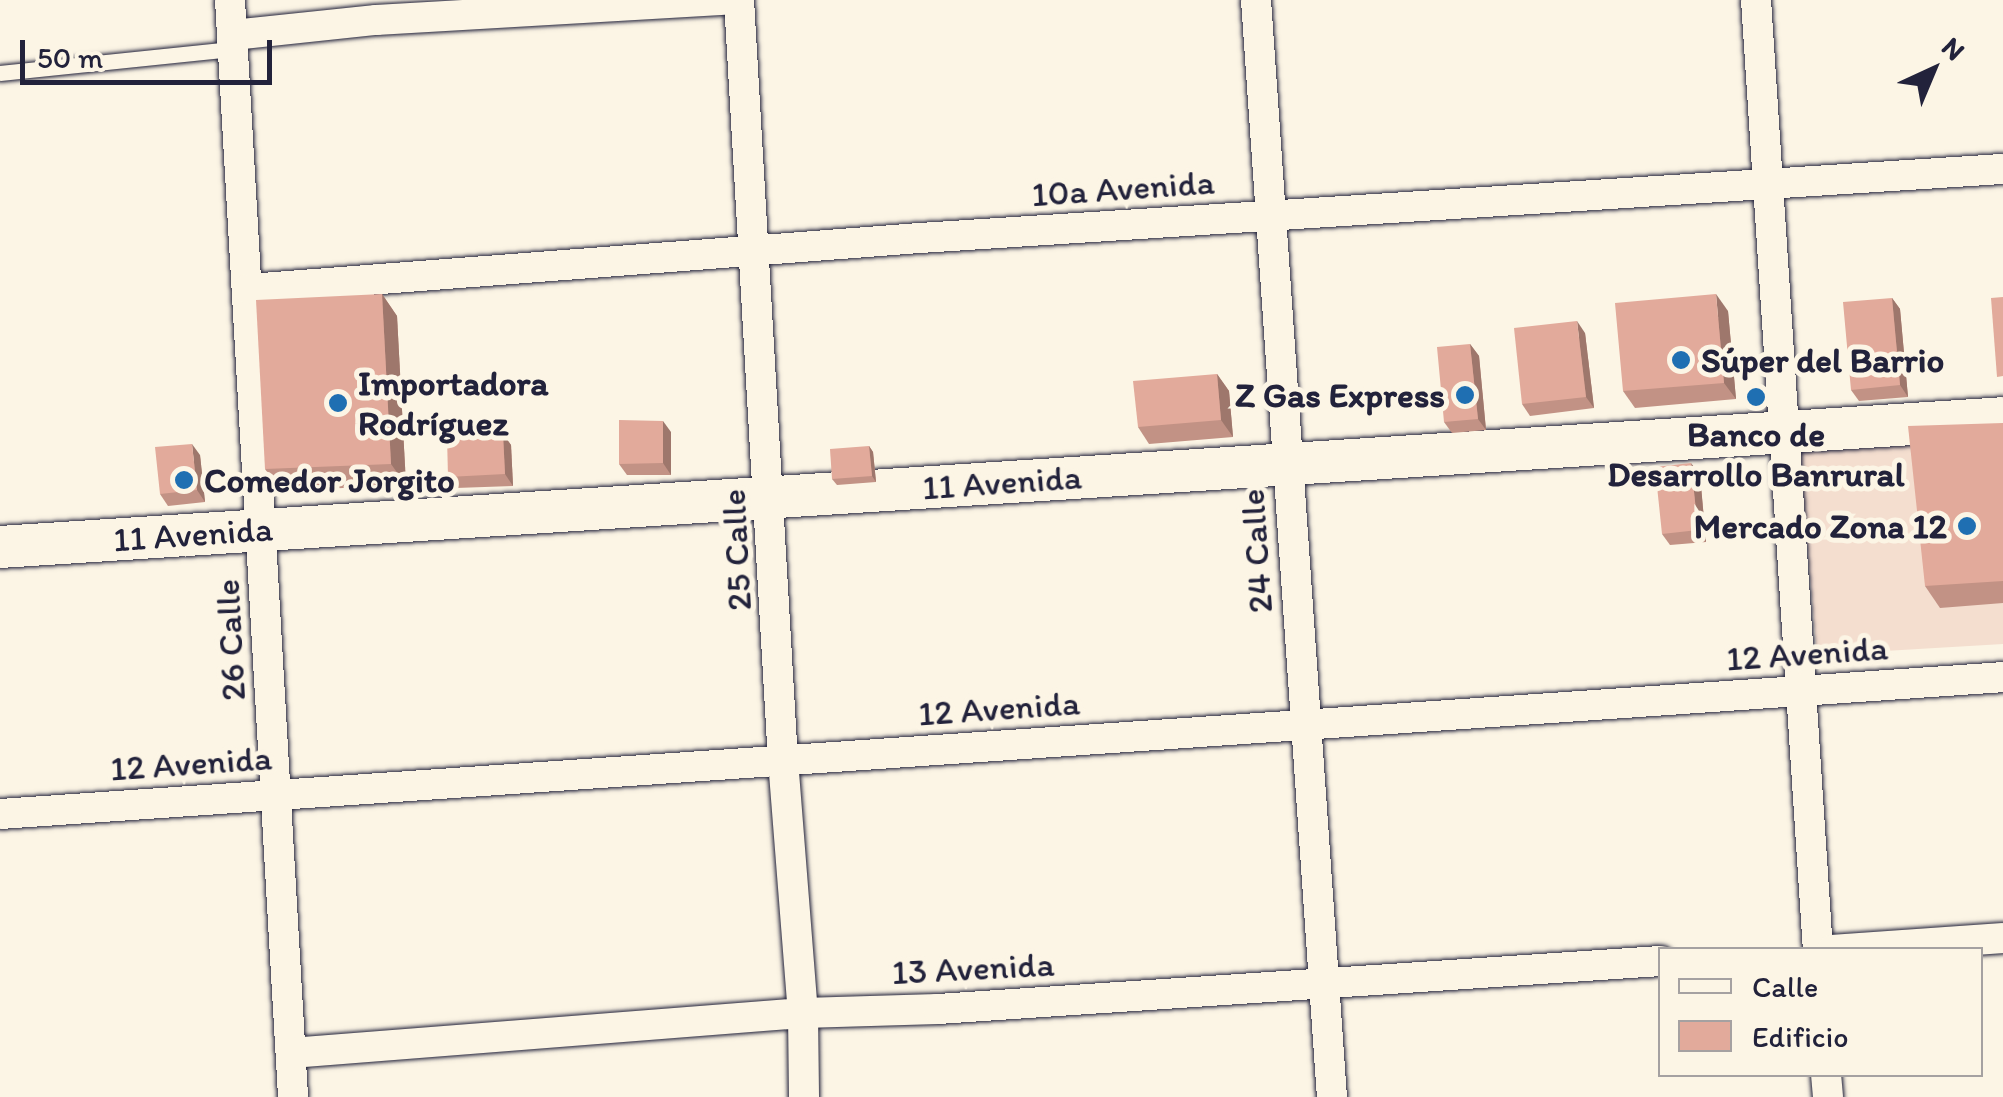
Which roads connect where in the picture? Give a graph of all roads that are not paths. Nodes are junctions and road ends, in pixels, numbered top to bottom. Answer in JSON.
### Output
{"nodes":[{"id":1,"x":230,"y":0,"type":"edge"},
{"id":2,"x":720,"y":0,"type":"edge"},
{"id":3,"x":738,"y":0,"type":"edge"},
{"id":4,"x":1256,"y":0,"type":"edge"},
{"id":5,"x":1756,"y":0,"type":"edge"},
{"id":6,"x":233,"y":42,"type":"junction"},
{"id":7,"x":0,"y":73,"type":"edge"},
{"id":8,"x":2003,"y":169,"type":"edge"},
{"id":9,"x":1768,"y":184,"type":"junction"},
{"id":10,"x":1271,"y":215,"type":"junction"},
{"id":11,"x":755,"y":253,"type":"junction"},
{"id":12,"x":249,"y":289,"type":"junction"},
{"id":13,"x":2003,"y":418,"type":"edge"},
{"id":14,"x":1784,"y":432,"type":"junction"},
{"id":15,"x":1288,"y":464,"type":"junction"},
{"id":16,"x":771,"y":497,"type":"junction"},
{"id":17,"x":262,"y":530,"type":"junction"},
{"id":18,"x":0,"y":546,"type":"edge"},
{"id":19,"x":2003,"y":677,"type":"edge"},
{"id":20,"x":1801,"y":691,"type":"junction"},
{"id":21,"x":1306,"y":724,"type":"junction"},
{"id":22,"x":783,"y":760,"type":"junction"},
{"id":23,"x":276,"y":794,"type":"junction"},
{"id":24,"x":0,"y":814,"type":"edge"},
{"id":25,"x":2003,"y":938,"type":"edge"},
{"id":26,"x":1818,"y":947,"type":"edge"},
{"id":27,"x":1875,"y":947,"type":"edge"},
{"id":28,"x":1658,"y":961,"type":"edge"},
{"id":29,"x":1324,"y":984,"type":"junction"},
{"id":30,"x":803,"y":1014,"type":"junction"},
{"id":31,"x":291,"y":1052,"type":"junction"},
{"id":32,"x":293,"y":1097,"type":"edge"},
{"id":33,"x":804,"y":1097,"type":"edge"},
{"id":34,"x":1332,"y":1097,"type":"edge"}],
"edges":[{"from":1,"to":6,"type":"street","name":"26 Calle"},
{"from":2,"to":6,"type":"street"},
{"from":3,"to":11,"type":"street","name":"25 Calle"},
{"from":4,"to":10,"type":"street","name":"24 Calle"},
{"from":5,"to":9,"type":"street"},
{"from":6,"to":7,"type":"lane"},
{"from":6,"to":12,"type":"street","name":"26 Calle"},
{"from":8,"to":9,"type":"street","name":"10a Avenida"},
{"from":9,"to":10,"type":"street","name":"10a Avenida"},
{"from":9,"to":14,"type":"street"},
{"from":10,"to":11,"type":"street","name":"10a Avenida"},
{"from":10,"to":15,"type":"street","name":"24 Calle"},
{"from":11,"to":12,"type":"street","name":"10a Avenida"},
{"from":11,"to":16,"type":"street","name":"25 Calle"},
{"from":12,"to":17,"type":"street","name":"26 Calle"},
{"from":13,"to":14,"type":"main road","name":"11 Avenida"},
{"from":14,"to":15,"type":"main road","name":"11 Avenida"},
{"from":14,"to":20,"type":"street"},
{"from":15,"to":16,"type":"main road","name":"11 Avenida"},
{"from":15,"to":21,"type":"street","name":"24 Calle"},
{"from":16,"to":17,"type":"main road","name":"11 Avenida"},
{"from":16,"to":22,"type":"street","name":"25 Calle"},
{"from":17,"to":18,"type":"main road","name":"11 Avenida"},
{"from":17,"to":23,"type":"street","name":"26 Calle"},
{"from":19,"to":20,"type":"street","name":"12 Avenida"},
{"from":20,"to":21,"type":"street","name":"12 Avenida"},
{"from":20,"to":26,"type":"street"},
{"from":21,"to":22,"type":"street","name":"12 Avenida"},
{"from":21,"to":29,"type":"street","name":"24 Calle"},
{"from":22,"to":23,"type":"street","name":"12 Avenida"},
{"from":22,"to":30,"type":"street","name":"25 Calle"},
{"from":23,"to":24,"type":"street","name":"12 Avenida"},
{"from":23,"to":31,"type":"street","name":"26 Calle"},
{"from":25,"to":27,"type":"street"},
{"from":28,"to":29,"type":"street","name":"13 Avenida"},
{"from":29,"to":30,"type":"street","name":"13 Avenida"},
{"from":29,"to":34,"type":"street","name":"24 Calle"},
{"from":30,"to":31,"type":"street","name":"13 Avenida"},
{"from":30,"to":33,"type":"street","name":"25 Calle"},
{"from":31,"to":32,"type":"street","name":"26 Calle"}]}
